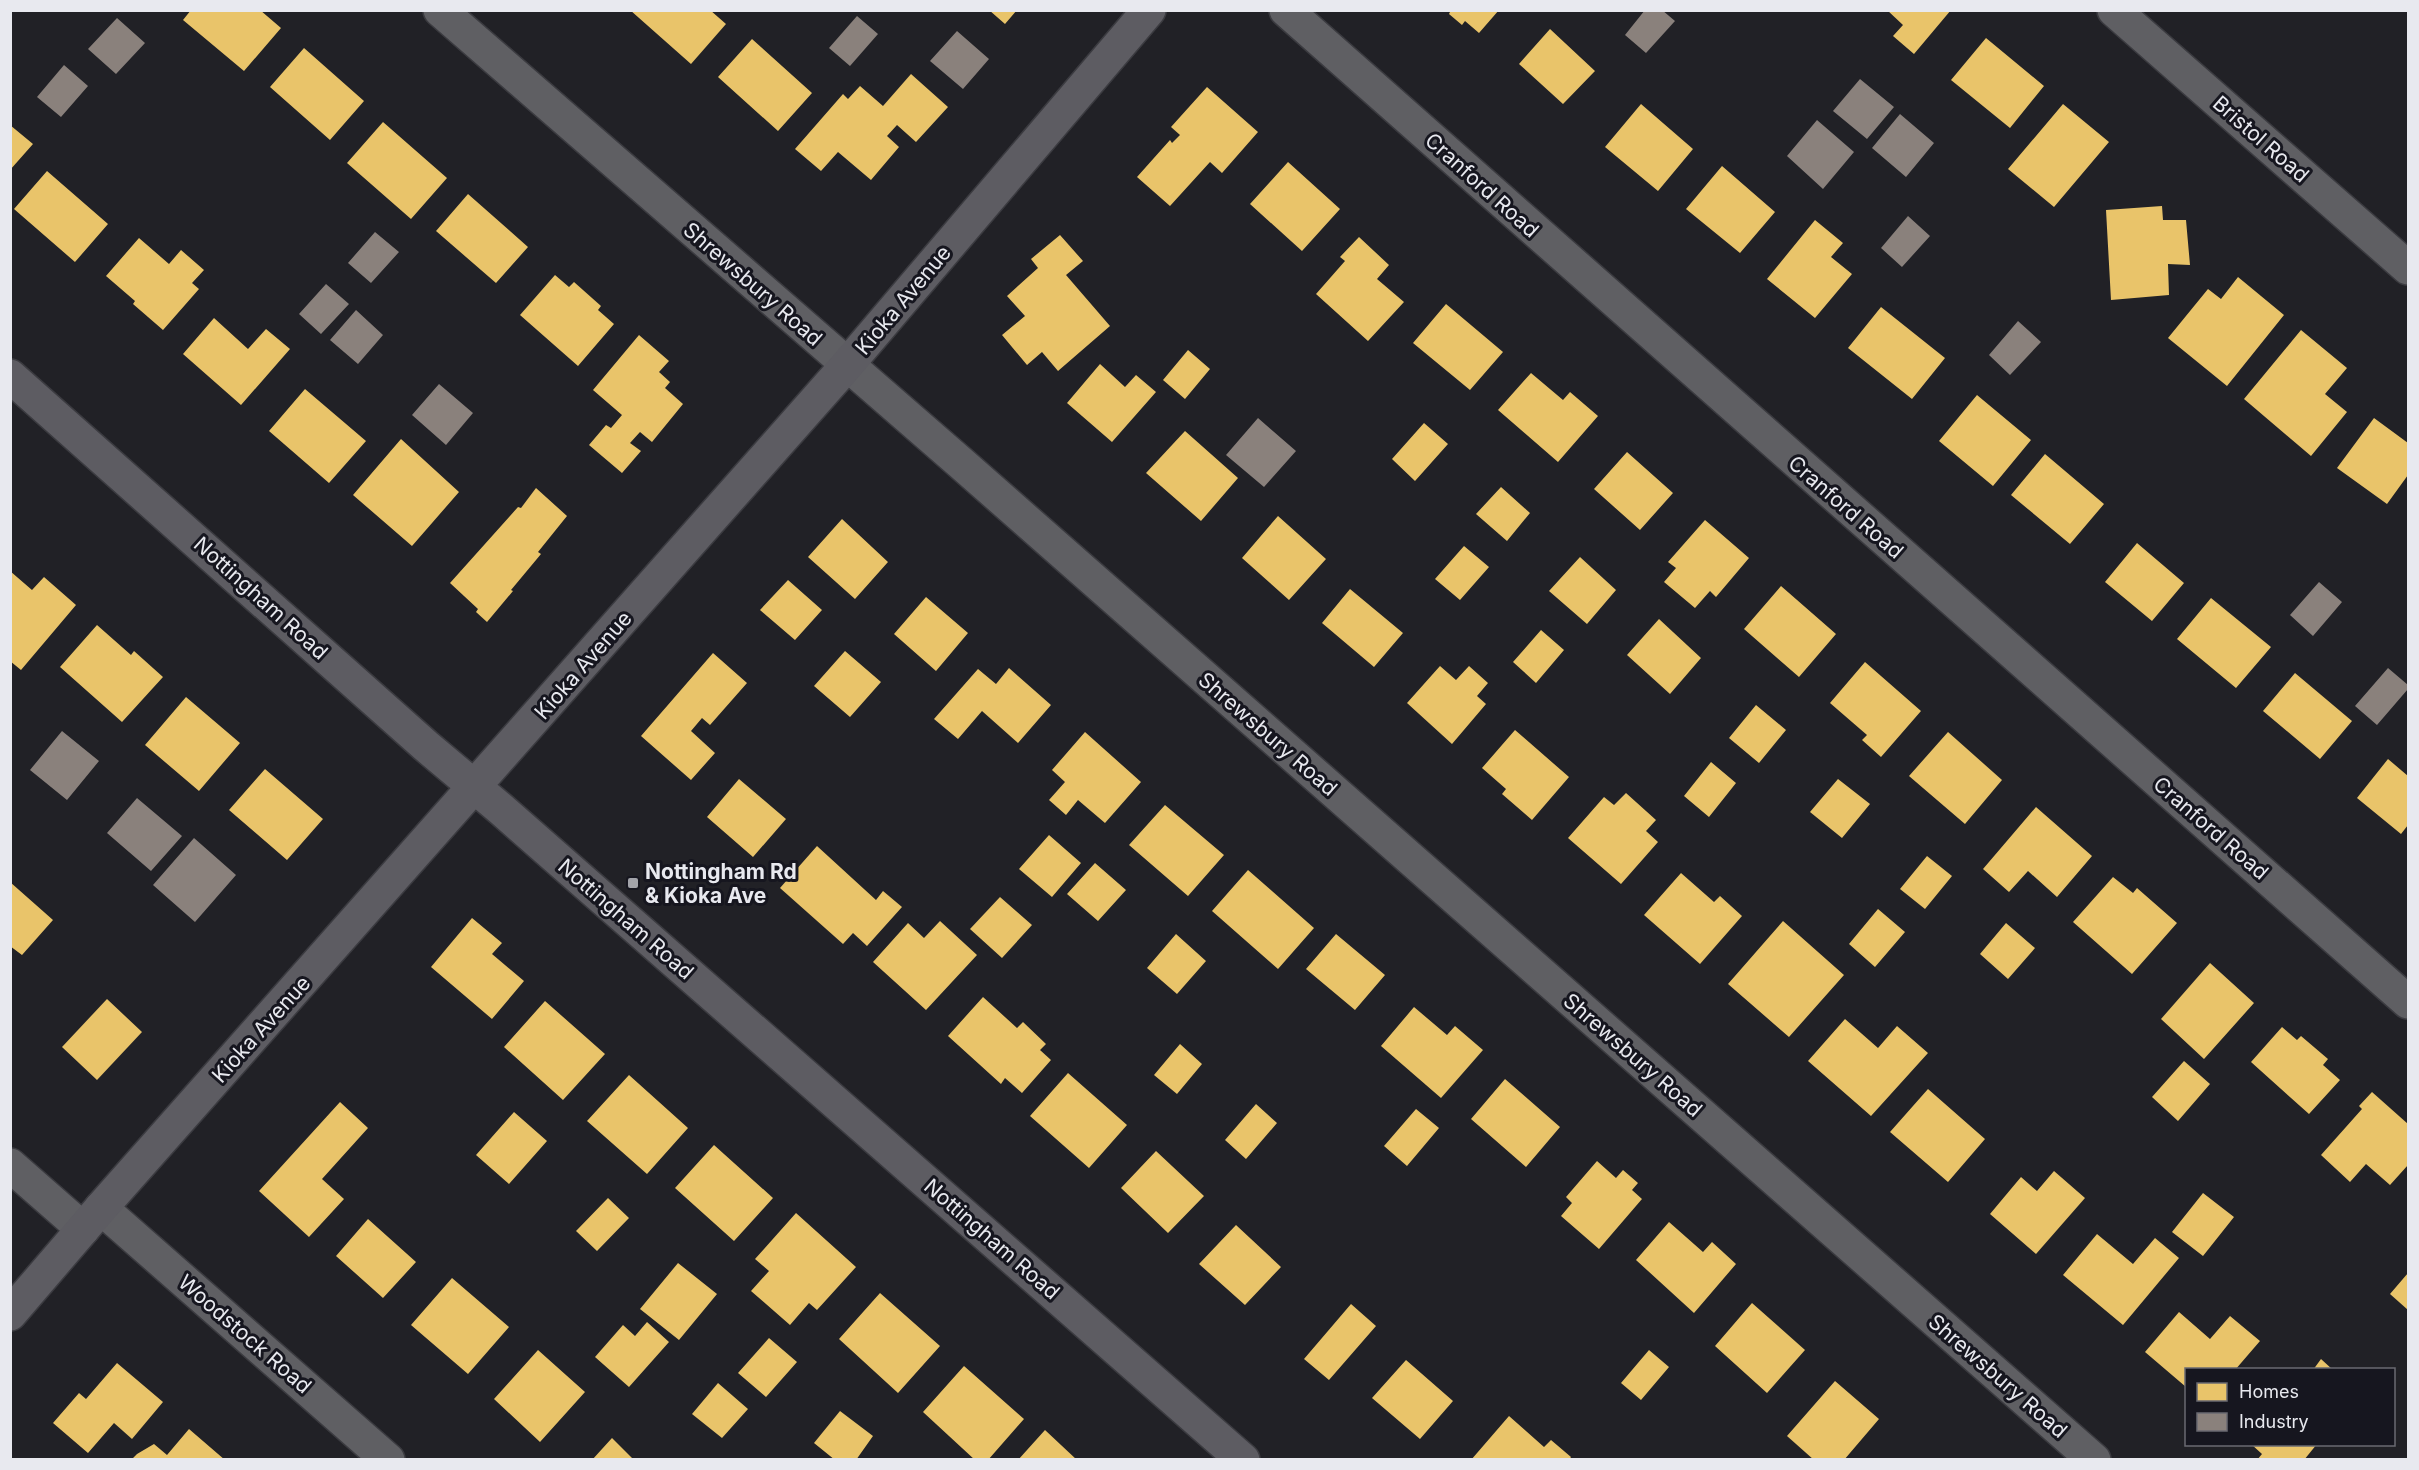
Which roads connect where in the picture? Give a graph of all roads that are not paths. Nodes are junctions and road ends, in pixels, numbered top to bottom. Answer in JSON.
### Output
{"nodes":[{"id":1,"x":440,"y":10,"type":"edge"},
{"id":2,"x":1149,"y":10,"type":"edge"},
{"id":3,"x":1286,"y":10,"type":"edge"},
{"id":4,"x":2114,"y":10,"type":"edge"},
{"id":5,"x":2409,"y":268,"type":"edge"},
{"id":6,"x":847,"y":365,"type":"junction"},
{"id":7,"x":10,"y":376,"type":"edge"},
{"id":8,"x":476,"y":787,"type":"junction"},
{"id":9,"x":2409,"y":1002,"type":"edge"},
{"id":10,"x":10,"y":1165,"type":"edge"},
{"id":11,"x":92,"y":1219,"type":"junction"},
{"id":12,"x":10,"y":1314,"type":"edge"},
{"id":13,"x":388,"y":1460,"type":"edge"},
{"id":14,"x":1243,"y":1460,"type":"edge"},
{"id":15,"x":2094,"y":1460,"type":"edge"}],
"edges":[{"from":1,"to":6,"type":"street","name":"Shrewsbury Road"},
{"from":2,"to":6,"type":"street","name":"Kioka Avenue"},
{"from":3,"to":9,"type":"street","name":"Cranford Road"},
{"from":4,"to":5,"type":"street","name":"Bristol Road"},
{"from":6,"to":8,"type":"street","name":"Kioka Avenue"},
{"from":6,"to":15,"type":"street","name":"Shrewsbury Road"},
{"from":7,"to":8,"type":"street","name":"Nottingham Road"},
{"from":8,"to":11,"type":"street","name":"Kioka Avenue"},
{"from":8,"to":14,"type":"street","name":"Nottingham Road"},
{"from":10,"to":11,"type":"street","name":"Woodstock Road"},
{"from":11,"to":12,"type":"street","name":"Kioka Avenue"},
{"from":11,"to":13,"type":"street","name":"Woodstock Road"}]}
